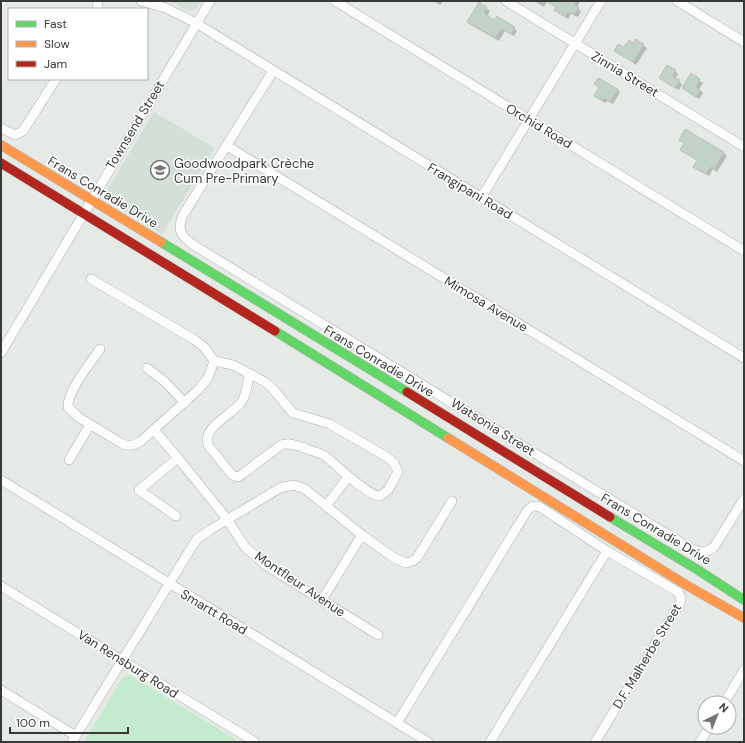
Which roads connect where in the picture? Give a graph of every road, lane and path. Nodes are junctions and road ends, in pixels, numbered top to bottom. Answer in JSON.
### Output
{"nodes":[{"id":1,"x":141,"y":1,"type":"edge"},
{"id":2,"x":210,"y":1,"type":"edge"},
{"id":3,"x":335,"y":1,"type":"edge"},
{"id":4,"x":506,"y":1,"type":"edge"},
{"id":5,"x":601,"y":1,"type":"edge"},
{"id":6,"x":676,"y":1,"type":"edge"},
{"id":7,"x":196,"y":23,"type":"junction"},
{"id":8,"x":744,"y":42,"type":"edge"},
{"id":9,"x":575,"y":44,"type":"junction"},
{"id":10,"x":273,"y":71,"type":"junction"},
{"id":11,"x":55,"y":80,"type":"edge"},
{"id":12,"x":529,"y":120,"type":"junction"},
{"id":13,"x":1,"y":128,"type":"edge"},
{"id":14,"x":1,"y":145,"type":"edge"},
{"id":15,"x":227,"y":146,"type":"junction"},
{"id":16,"x":744,"y":147,"type":"edge"},
{"id":17,"x":1,"y":163,"type":"edge"},
{"id":18,"x":481,"y":198,"type":"junction"},
{"id":19,"x":91,"y":200,"type":"junction"},
{"id":20,"x":84,"y":213,"type":"junction"},
{"id":21,"x":744,"y":251,"type":"edge"},
{"id":22,"x":91,"y":279,"type":"dead end"},
{"id":23,"x":100,"y":349,"type":"dead end"},
{"id":24,"x":1,"y":353,"type":"edge"},
{"id":25,"x":744,"y":358,"type":"edge"},
{"id":26,"x":214,"y":361,"type":"junction"},
{"id":27,"x":147,"y":368,"type":"dead end"},
{"id":28,"x":249,"y":374,"type":"junction"},
{"id":29,"x":185,"y":403,"type":"junction"},
{"id":30,"x":90,"y":425,"type":"junction"},
{"id":31,"x":154,"y":430,"type":"junction"},
{"id":32,"x":178,"y":458,"type":"junction"},
{"id":33,"x":69,"y":460,"type":"dead end"},
{"id":34,"x":744,"y":461,"type":"edge"},
{"id":35,"x":348,"y":476,"type":"junction"},
{"id":36,"x":1,"y":480,"type":"edge"},
{"id":37,"x":744,"y":499,"type":"edge"},
{"id":38,"x":452,"y":501,"type":"dead end"},
{"id":39,"x":326,"y":506,"type":"junction"},
{"id":40,"x":176,"y":516,"type":"dead end"},
{"id":41,"x":227,"y":519,"type":"junction"},
{"id":42,"x":362,"y":536,"type":"junction"},
{"id":43,"x":607,"y":551,"type":"junction"},
{"id":44,"x":169,"y":584,"type":"junction"},
{"id":45,"x":1,"y":586,"type":"edge"},
{"id":46,"x":322,"y":600,"type":"junction"},
{"id":47,"x":744,"y":600,"type":"edge"},
{"id":48,"x":744,"y":618,"type":"edge"},
{"id":49,"x":378,"y":635,"type":"dead end"},
{"id":50,"x":122,"y":660,"type":"junction"},
{"id":51,"x":744,"y":670,"type":"edge"},
{"id":52,"x":1,"y":690,"type":"edge"},
{"id":53,"x":729,"y":695,"type":"edge"},
{"id":54,"x":397,"y":723,"type":"junction"},
{"id":55,"x":74,"y":739,"type":"edge"},
{"id":56,"x":255,"y":742,"type":"edge"},
{"id":57,"x":428,"y":742,"type":"edge"},
{"id":58,"x":490,"y":742,"type":"edge"},
{"id":59,"x":595,"y":742,"type":"edge"}],
"edges":[{"from":1,"to":7,"type":"street","name":"Frangipani Road"},
{"from":2,"to":7,"type":"street","name":"Townsend Street"},
{"from":3,"to":12,"type":"street","name":"Orchid Road"},
{"from":4,"to":9,"type":"street","name":"Zinnia Street"},
{"from":5,"to":9,"type":"street"},
{"from":6,"to":8,"type":"street"},
{"from":7,"to":10,"type":"street","name":"Frangipani Road"},
{"from":7,"to":19,"type":"street","name":"Townsend Street"},
{"from":9,"to":12,"type":"street"},
{"from":9,"to":16,"type":"street","name":"Zinnia Street"},
{"from":10,"to":15,"type":"street"},
{"from":10,"to":18,"type":"street","name":"Frangipani Road"},
{"from":11,"to":13,"type":"street"},
{"from":12,"to":18,"type":"street"},
{"from":12,"to":21,"type":"street","name":"Orchid Road"},
{"from":14,"to":19,"type":"main road","name":"Frans Conradie Drive"},
{"from":15,"to":34,"type":"street","name":"Mimosa Avenue"},
{"from":15,"to":37,"type":"street","name":"Watsonia Street"},
{"from":17,"to":20,"type":"main road"},
{"from":18,"to":25,"type":"street","name":"Frangipani Road"},
{"from":19,"to":20,"type":"street","name":"Townsend Street"},
{"from":19,"to":47,"type":"main road","name":"Frans Conradie Drive"},
{"from":20,"to":24,"type":"street","name":"Townsend Street"},
{"from":20,"to":48,"type":"main road"},
{"from":22,"to":26,"type":"street"},
{"from":23,"to":30,"type":"street"},
{"from":26,"to":28,"type":"street"},
{"from":26,"to":29,"type":"street"},
{"from":27,"to":29,"type":"street"},
{"from":28,"to":35,"type":"street"},
{"from":28,"to":35,"type":"street"},
{"from":29,"to":31,"type":"street"},
{"from":30,"to":31,"type":"street"},
{"from":30,"to":33,"type":"street"},
{"from":31,"to":32,"type":"street","name":"Montfleur Avenue"},
{"from":32,"to":40,"type":"street"},
{"from":32,"to":41,"type":"street","name":"Montfleur Avenue"},
{"from":35,"to":39,"type":"street"},
{"from":36,"to":44,"type":"street","name":"Smartt Road"},
{"from":38,"to":42,"type":"street"},
{"from":39,"to":41,"type":"street"},
{"from":39,"to":42,"type":"street"},
{"from":41,"to":44,"type":"street"},
{"from":41,"to":46,"type":"street","name":"Montfleur Avenue"},
{"from":42,"to":46,"type":"street"},
{"from":43,"to":54,"type":"street","name":"D.F. Malherbe Street"},
{"from":43,"to":58,"type":"street"},
{"from":43,"to":59,"type":"street","name":"D.F. Malherbe Street"},
{"from":44,"to":50,"type":"street"},
{"from":44,"to":54,"type":"street","name":"Smartt Road"},
{"from":45,"to":50,"type":"street","name":"Van Rensburg Road"},
{"from":46,"to":49,"type":"street","name":"Montfleur Avenue"},
{"from":50,"to":55,"type":"street"},
{"from":50,"to":56,"type":"street","name":"Van Rensburg Road"},
{"from":51,"to":53,"type":"street"},
{"from":52,"to":55,"type":"street"},
{"from":54,"to":57,"type":"street","name":"Smartt Road"}]}
